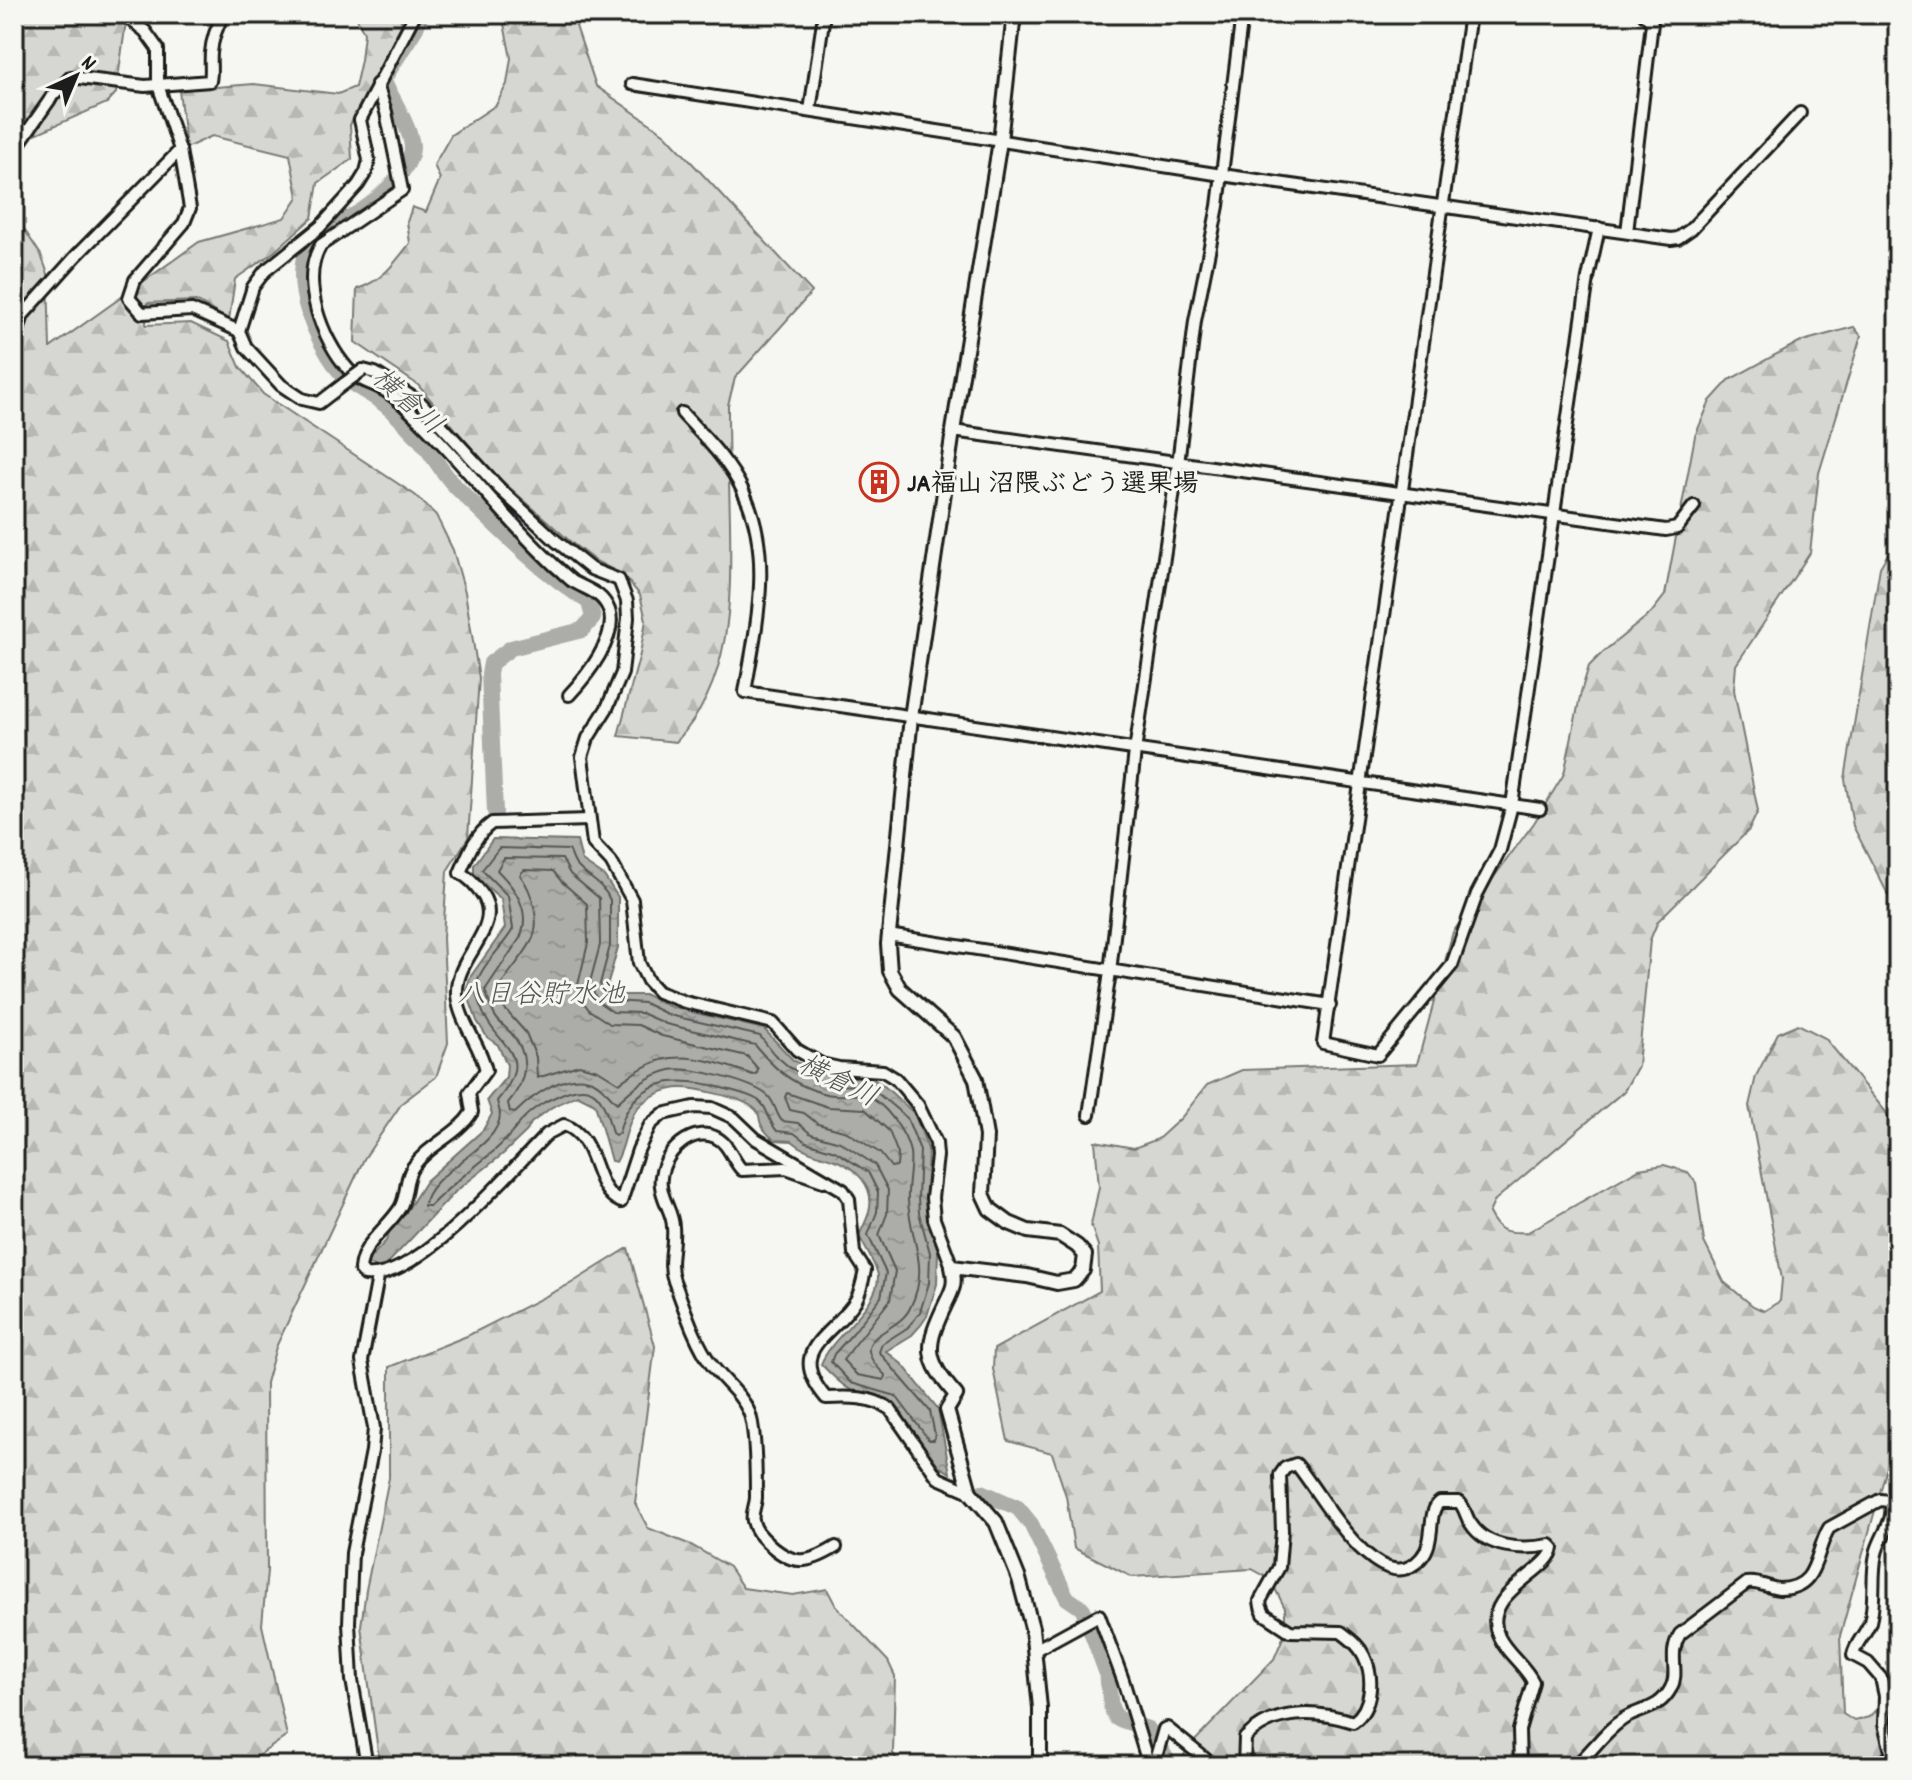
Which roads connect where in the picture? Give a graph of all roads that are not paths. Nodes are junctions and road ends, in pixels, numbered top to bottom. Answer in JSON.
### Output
{"nodes":[{"id":1,"x":123,"y":14,"type":"edge"},
{"id":2,"x":224,"y":14,"type":"edge"},
{"id":3,"x":415,"y":14,"type":"edge"},
{"id":4,"x":824,"y":14,"type":"edge"},
{"id":5,"x":1014,"y":14,"type":"edge"},
{"id":6,"x":1242,"y":14,"type":"edge"},
{"id":7,"x":1470,"y":14,"type":"edge"},
{"id":8,"x":1644,"y":14,"type":"edge"},
{"id":9,"x":377,"y":84,"type":"junction"},
{"id":10,"x":632,"y":84,"type":"dead end"},
{"id":11,"x":158,"y":85,"type":"junction"},
{"id":12,"x":810,"y":111,"type":"junction"},
{"id":13,"x":1800,"y":113,"type":"dead end"},
{"id":14,"x":1000,"y":141,"type":"junction"},
{"id":15,"x":180,"y":150,"type":"junction"},
{"id":16,"x":14,"y":151,"type":"edge"},
{"id":17,"x":1222,"y":175,"type":"junction"},
{"id":18,"x":1442,"y":207,"type":"junction"},
{"id":19,"x":1599,"y":228,"type":"junction"},
{"id":20,"x":1627,"y":232,"type":"junction"},
{"id":21,"x":239,"y":331,"type":"junction"},
{"id":22,"x":14,"y":344,"type":"edge"},
{"id":23,"x":682,"y":413,"type":"dead end"},
{"id":24,"x":953,"y":431,"type":"junction"},
{"id":25,"x":1178,"y":464,"type":"junction"},
{"id":26,"x":1401,"y":494,"type":"junction"},
{"id":27,"x":1694,"y":506,"type":"dead end"},
{"id":28,"x":1554,"y":516,"type":"junction"},
{"id":29,"x":569,"y":695,"type":"dead end"},
{"id":30,"x":911,"y":717,"type":"junction"},
{"id":31,"x":1135,"y":751,"type":"junction"},
{"id":32,"x":1361,"y":782,"type":"junction"},
{"id":33,"x":1512,"y":805,"type":"junction"},
{"id":34,"x":1540,"y":809,"type":"dead end"},
{"id":35,"x":589,"y":820,"type":"junction"},
{"id":36,"x":888,"y":935,"type":"junction"},
{"id":37,"x":1110,"y":972,"type":"junction"},
{"id":38,"x":1330,"y":1005,"type":"junction"},
{"id":39,"x":1089,"y":1115,"type":"dead end"},
{"id":40,"x":836,"y":1185,"type":"junction"},
{"id":41,"x":952,"y":1267,"type":"junction"},
{"id":42,"x":378,"y":1277,"type":"junction"},
{"id":43,"x":970,"y":1492,"type":"junction"},
{"id":44,"x":836,"y":1547,"type":"dead end"},
{"id":45,"x":1035,"y":1650,"type":"junction"},
{"id":46,"x":1895,"y":1754,"type":"edge"},
{"id":47,"x":367,"y":1766,"type":"edge"},
{"id":48,"x":1040,"y":1766,"type":"edge"},
{"id":49,"x":1214,"y":1766,"type":"edge"},
{"id":50,"x":1244,"y":1766,"type":"edge"},
{"id":51,"x":1520,"y":1766,"type":"edge"},
{"id":52,"x":1575,"y":1766,"type":"edge"},
{"id":53,"x":1876,"y":1766,"type":"edge"}],
"edges":[{"from":1,"to":11,"type":"street"},
{"from":2,"to":11,"type":"street"},
{"from":3,"to":9,"type":"street"},
{"from":4,"to":12,"type":"street"},
{"from":5,"to":14,"type":"street"},
{"from":6,"to":17,"type":"street"},
{"from":7,"to":18,"type":"street"},
{"from":8,"to":20,"type":"street"},
{"from":9,"to":21,"type":"street"},
{"from":9,"to":29,"type":"street"},
{"from":10,"to":12,"type":"street"},
{"from":11,"to":15,"type":"street"},
{"from":11,"to":16,"type":"street"},
{"from":12,"to":14,"type":"street"},
{"from":13,"to":20,"type":"street"},
{"from":14,"to":17,"type":"street"},
{"from":14,"to":24,"type":"street"},
{"from":15,"to":21,"type":"street"},
{"from":15,"to":22,"type":"street"},
{"from":17,"to":18,"type":"street"},
{"from":17,"to":25,"type":"street"},
{"from":18,"to":19,"type":"street"},
{"from":18,"to":26,"type":"street"},
{"from":19,"to":20,"type":"street"},
{"from":19,"to":28,"type":"street"},
{"from":21,"to":35,"type":"street","bridge":true},
{"from":23,"to":30,"type":"street"},
{"from":24,"to":25,"type":"street"},
{"from":24,"to":30,"type":"street"},
{"from":25,"to":26,"type":"street"},
{"from":25,"to":31,"type":"street"},
{"from":26,"to":28,"type":"street"},
{"from":26,"to":32,"type":"street"},
{"from":27,"to":28,"type":"street"},
{"from":28,"to":33,"type":"street"},
{"from":30,"to":31,"type":"street"},
{"from":30,"to":36,"type":"street"},
{"from":31,"to":32,"type":"street"},
{"from":31,"to":37,"type":"street"},
{"from":32,"to":33,"type":"street"},
{"from":32,"to":38,"type":"street"},
{"from":33,"to":34,"type":"street"},
{"from":33,"to":38,"type":"street"},
{"from":35,"to":41,"type":"street"},
{"from":35,"to":42,"type":"street"},
{"from":36,"to":37,"type":"street"},
{"from":36,"to":41,"type":"street"},
{"from":37,"to":38,"type":"street"},
{"from":37,"to":39,"type":"street"},
{"from":40,"to":42,"type":"street"},
{"from":40,"to":43,"type":"street"},
{"from":40,"to":44,"type":"street"},
{"from":41,"to":43,"type":"street"},
{"from":42,"to":47,"type":"street"},
{"from":43,"to":45,"type":"street"},
{"from":45,"to":48,"type":"street"},
{"from":45,"to":49,"type":"street"},
{"from":46,"to":52,"type":"street"},
{"from":46,"to":53,"type":"street"},
{"from":50,"to":51,"type":"street"}]}
